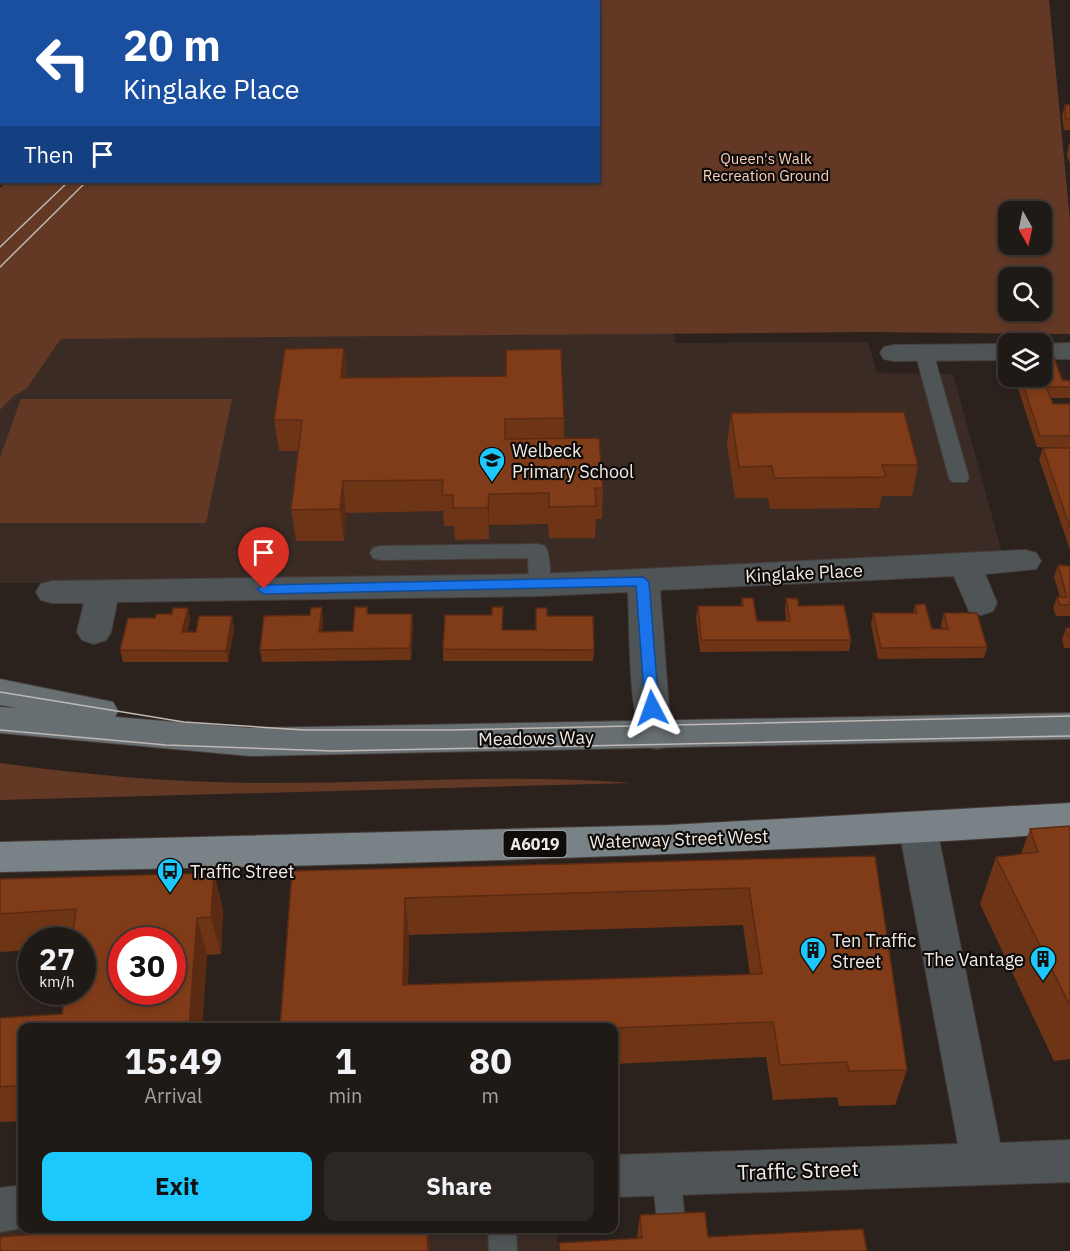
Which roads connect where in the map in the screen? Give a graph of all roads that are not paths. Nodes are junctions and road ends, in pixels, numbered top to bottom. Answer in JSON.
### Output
{"nodes":[{"id":1,"x":1052,"y":351,"type":"edge"},
{"id":2,"x":1070,"y":351,"type":"edge"},
{"id":3,"x":924,"y":352,"type":"junction"},
{"id":4,"x":998,"y":352,"type":"edge"},
{"id":5,"x":894,"y":353,"type":"dead end"},
{"id":6,"x":959,"y":478,"type":"dead end"},
{"id":7,"x":380,"y":553,"type":"dead end"},
{"id":8,"x":1025,"y":561,"type":"dead end"},
{"id":9,"x":965,"y":564,"type":"junction"},
{"id":10,"x":643,"y":582,"type":"junction"},
{"id":11,"x":539,"y":585,"type":"junction"},
{"id":12,"x":52,"y":592,"type":"dead end"},
{"id":13,"x":103,"y":592,"type":"junction"},
{"id":14,"x":981,"y":603,"type":"dead end"},
{"id":15,"x":94,"y":632,"type":"dead end"},
{"id":16,"x":0,"y":692,"type":"edge"},
{"id":17,"x":0,"y":720,"type":"edge"},
{"id":18,"x":1070,"y":726,"type":"edge"},
{"id":19,"x":183,"y":735,"type":"junction"},
{"id":20,"x":657,"y":736,"type":"junction"},
{"id":21,"x":1070,"y":818,"type":"edge"},
{"id":22,"x":918,"y":829,"type":"junction"},
{"id":23,"x":0,"y":858,"type":"edge"},
{"id":24,"x":1070,"y":1161,"type":"edge"},
{"id":25,"x":983,"y":1164,"type":"junction"},
{"id":26,"x":666,"y":1173,"type":"junction"},
{"id":27,"x":618,"y":1176,"type":"edge"},
{"id":28,"x":18,"y":1208,"type":"edge"},
{"id":29,"x":0,"y":1210,"type":"edge"},
{"id":30,"x":502,"y":1233,"type":"edge"},
{"id":31,"x":673,"y":1240,"type":"edge"},
{"id":32,"x":503,"y":1251,"type":"edge"}],
"edges":[{"from":1,"to":2,"type":"street"},
{"from":3,"to":4,"type":"street"},
{"from":3,"to":5,"type":"street"},
{"from":3,"to":6,"type":"lane"},
{"from":7,"to":11,"type":"lane"},
{"from":8,"to":9,"type":"street","name":"Kinglake Place"},
{"from":9,"to":10,"type":"street","name":"Kinglake Place"},
{"from":9,"to":14,"type":"street"},
{"from":10,"to":11,"type":"street","name":"Kinglake Place"},
{"from":10,"to":20,"type":"street"},
{"from":11,"to":13,"type":"street","name":"Kinglake Place"},
{"from":12,"to":13,"type":"street","name":"Kinglake Place"},
{"from":13,"to":15,"type":"street"},
{"from":16,"to":19,"type":"street","name":"Meadows Way"},
{"from":17,"to":19,"type":"street","name":"Meadows Way"},
{"from":18,"to":20,"type":"street","name":"Meadows Way"},
{"from":19,"to":20,"type":"street","name":"Meadows Way"},
{"from":21,"to":22,"type":"main road","name":"Waterway Street West","number":"A6019"},
{"from":22,"to":23,"type":"main road","name":"Waterway Street West","number":"A6019"},
{"from":22,"to":25,"type":"street"},
{"from":24,"to":25,"type":"street","name":"Traffic Street"},
{"from":25,"to":26,"type":"street","name":"Traffic Street"},
{"from":26,"to":27,"type":"street","name":"Traffic Street"},
{"from":26,"to":31,"type":"lane"},
{"from":28,"to":29,"type":"street"},
{"from":30,"to":32,"type":"lane"}]}
